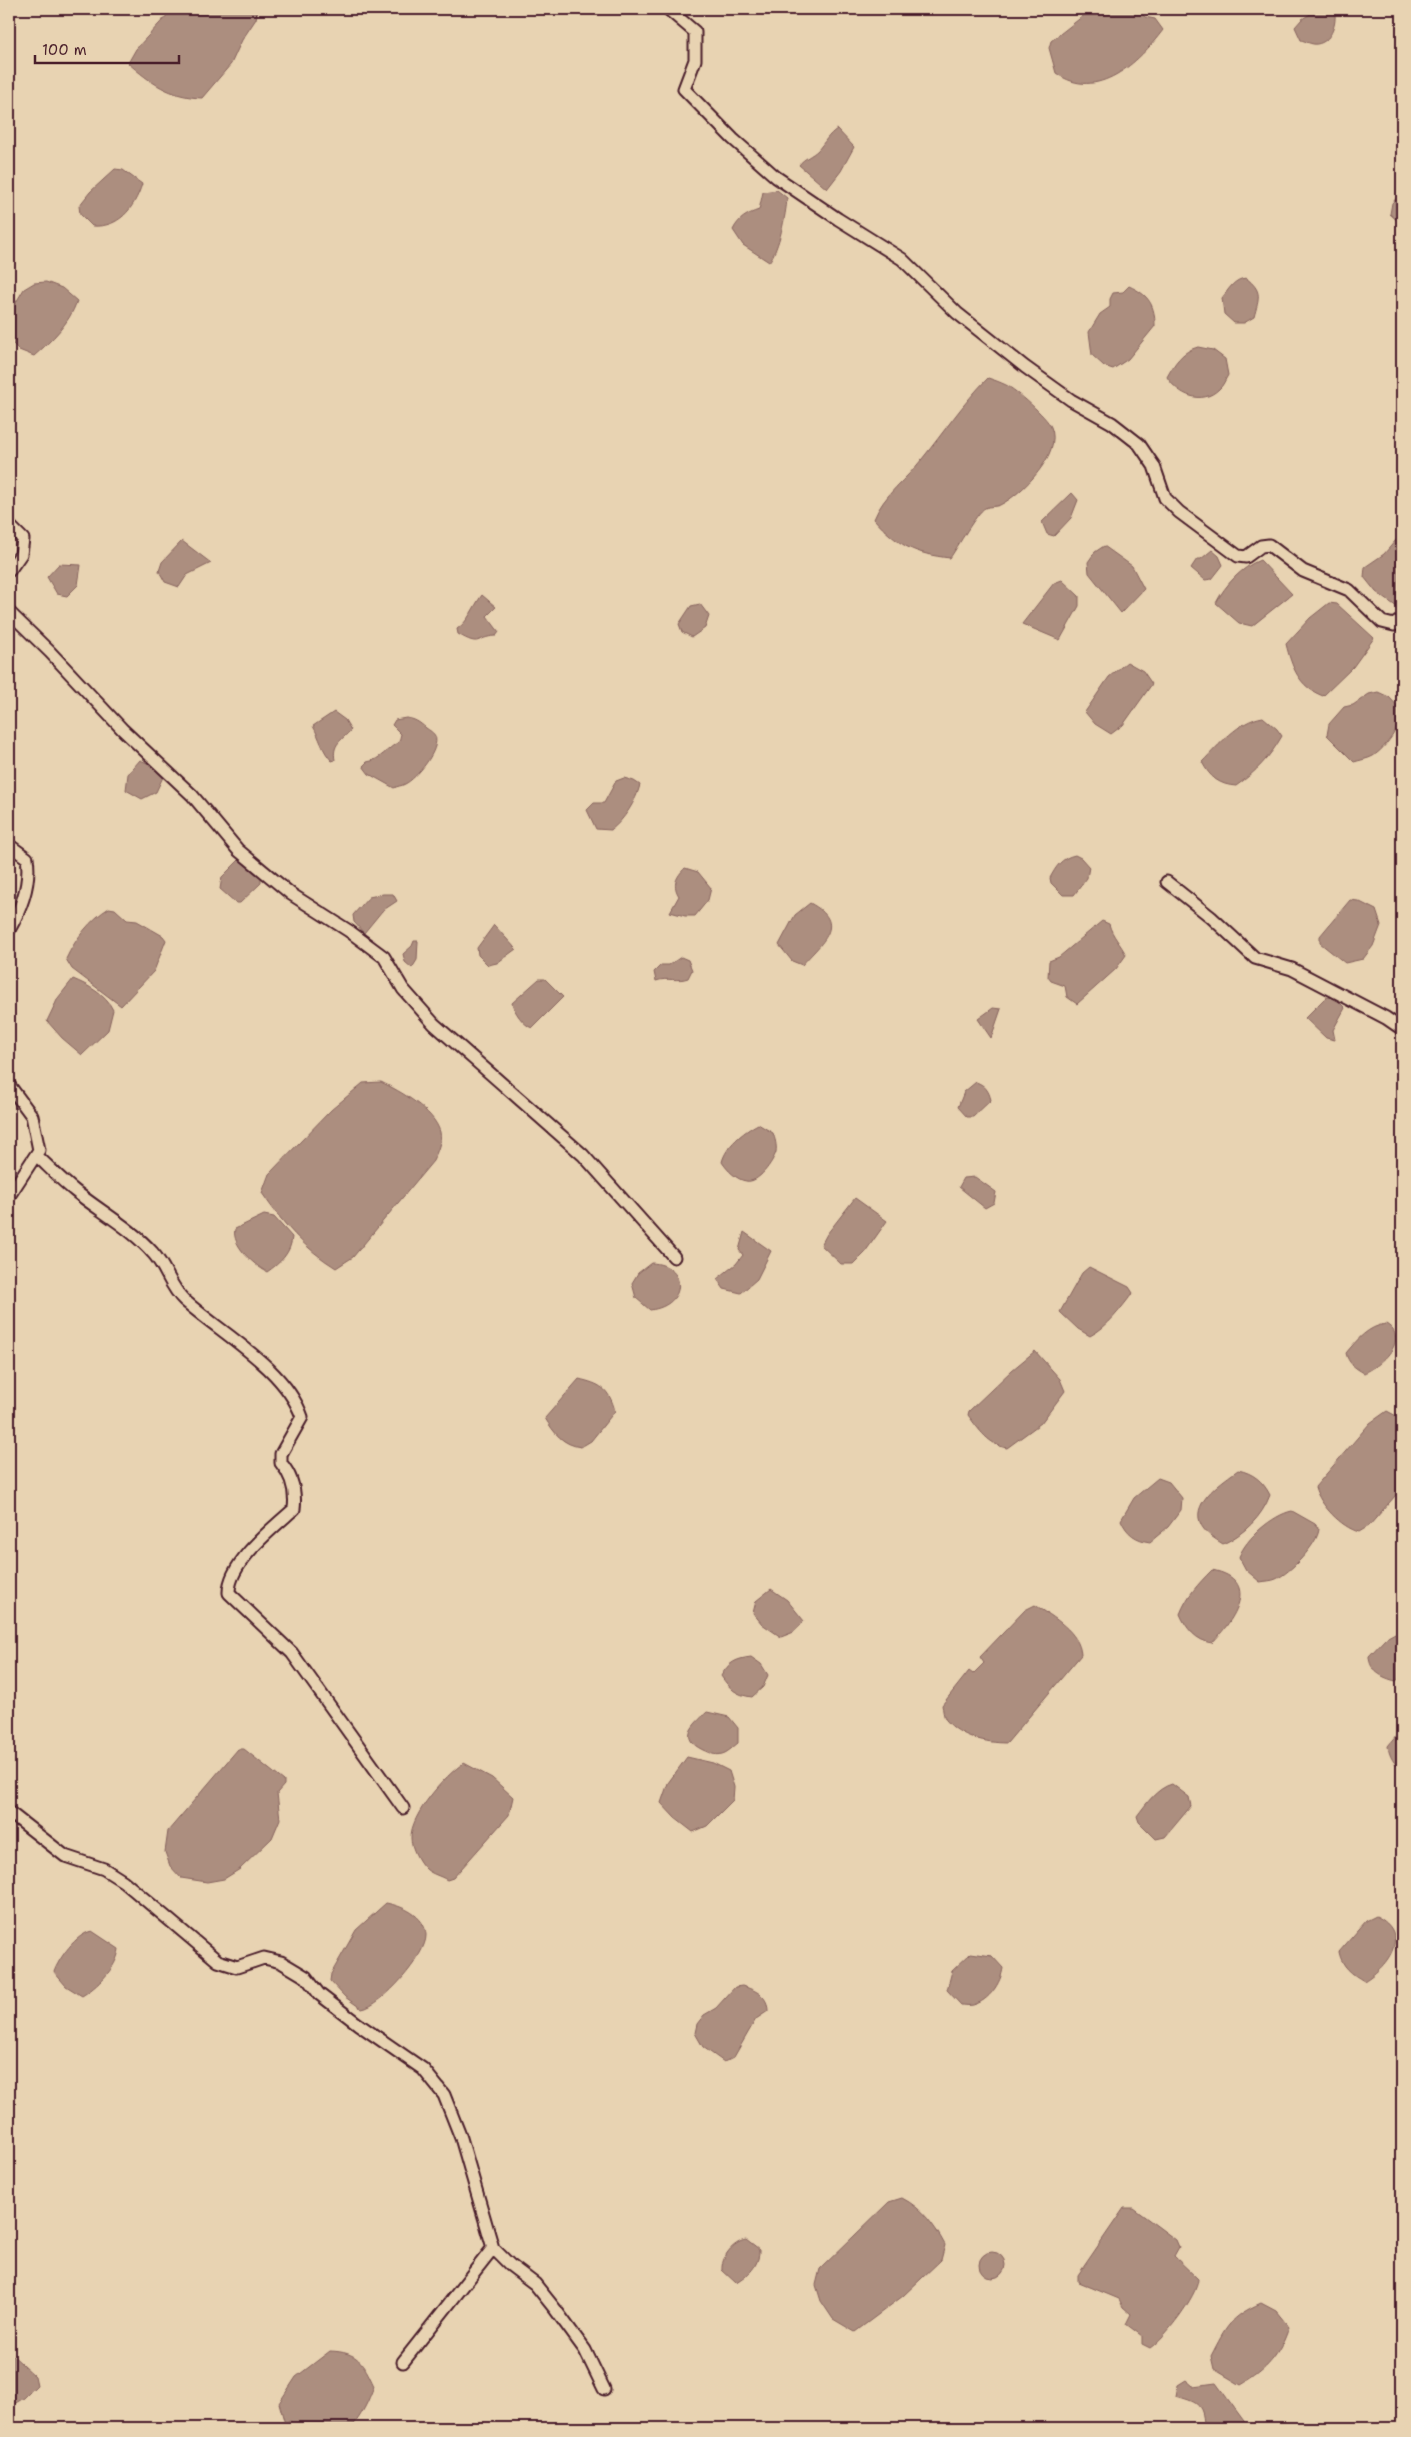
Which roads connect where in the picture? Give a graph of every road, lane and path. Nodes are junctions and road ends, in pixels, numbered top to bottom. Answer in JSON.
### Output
{"nodes":[{"id":1,"x":668,"y":9,"type":"edge"},
{"id":2,"x":9,"y":525,"type":"edge"},
{"id":3,"x":9,"y":571,"type":"edge"},
{"id":4,"x":9,"y":612,"type":"edge"},
{"id":5,"x":1402,"y":619,"type":"edge"},
{"id":6,"x":9,"y":845,"type":"edge"},
{"id":7,"x":1167,"y":882,"type":"dead end"},
{"id":8,"x":9,"y":930,"type":"edge"},
{"id":9,"x":1402,"y":1029,"type":"edge"},
{"id":10,"x":9,"y":1085,"type":"edge"},
{"id":11,"x":36,"y":1155,"type":"junction"},
{"id":12,"x":9,"y":1196,"type":"edge"},
{"id":13,"x":674,"y":1256,"type":"dead end"},
{"id":14,"x":403,"y":1808,"type":"dead end"},
{"id":15,"x":9,"y":1812,"type":"edge"},
{"id":16,"x":493,"y":2248,"type":"junction"},
{"id":17,"x":403,"y":2362,"type":"dead end"},
{"id":18,"x":604,"y":2389,"type":"dead end"}],
"edges":[{"from":1,"to":5,"type":"street"},
{"from":2,"to":3,"type":"street"},
{"from":4,"to":13,"type":"street"},
{"from":6,"to":8,"type":"street"},
{"from":7,"to":9,"type":"street"},
{"from":10,"to":11,"type":"street"},
{"from":11,"to":12,"type":"street"},
{"from":11,"to":14,"type":"street"},
{"from":15,"to":16,"type":"street"},
{"from":16,"to":17,"type":"street"},
{"from":16,"to":18,"type":"street"}]}
